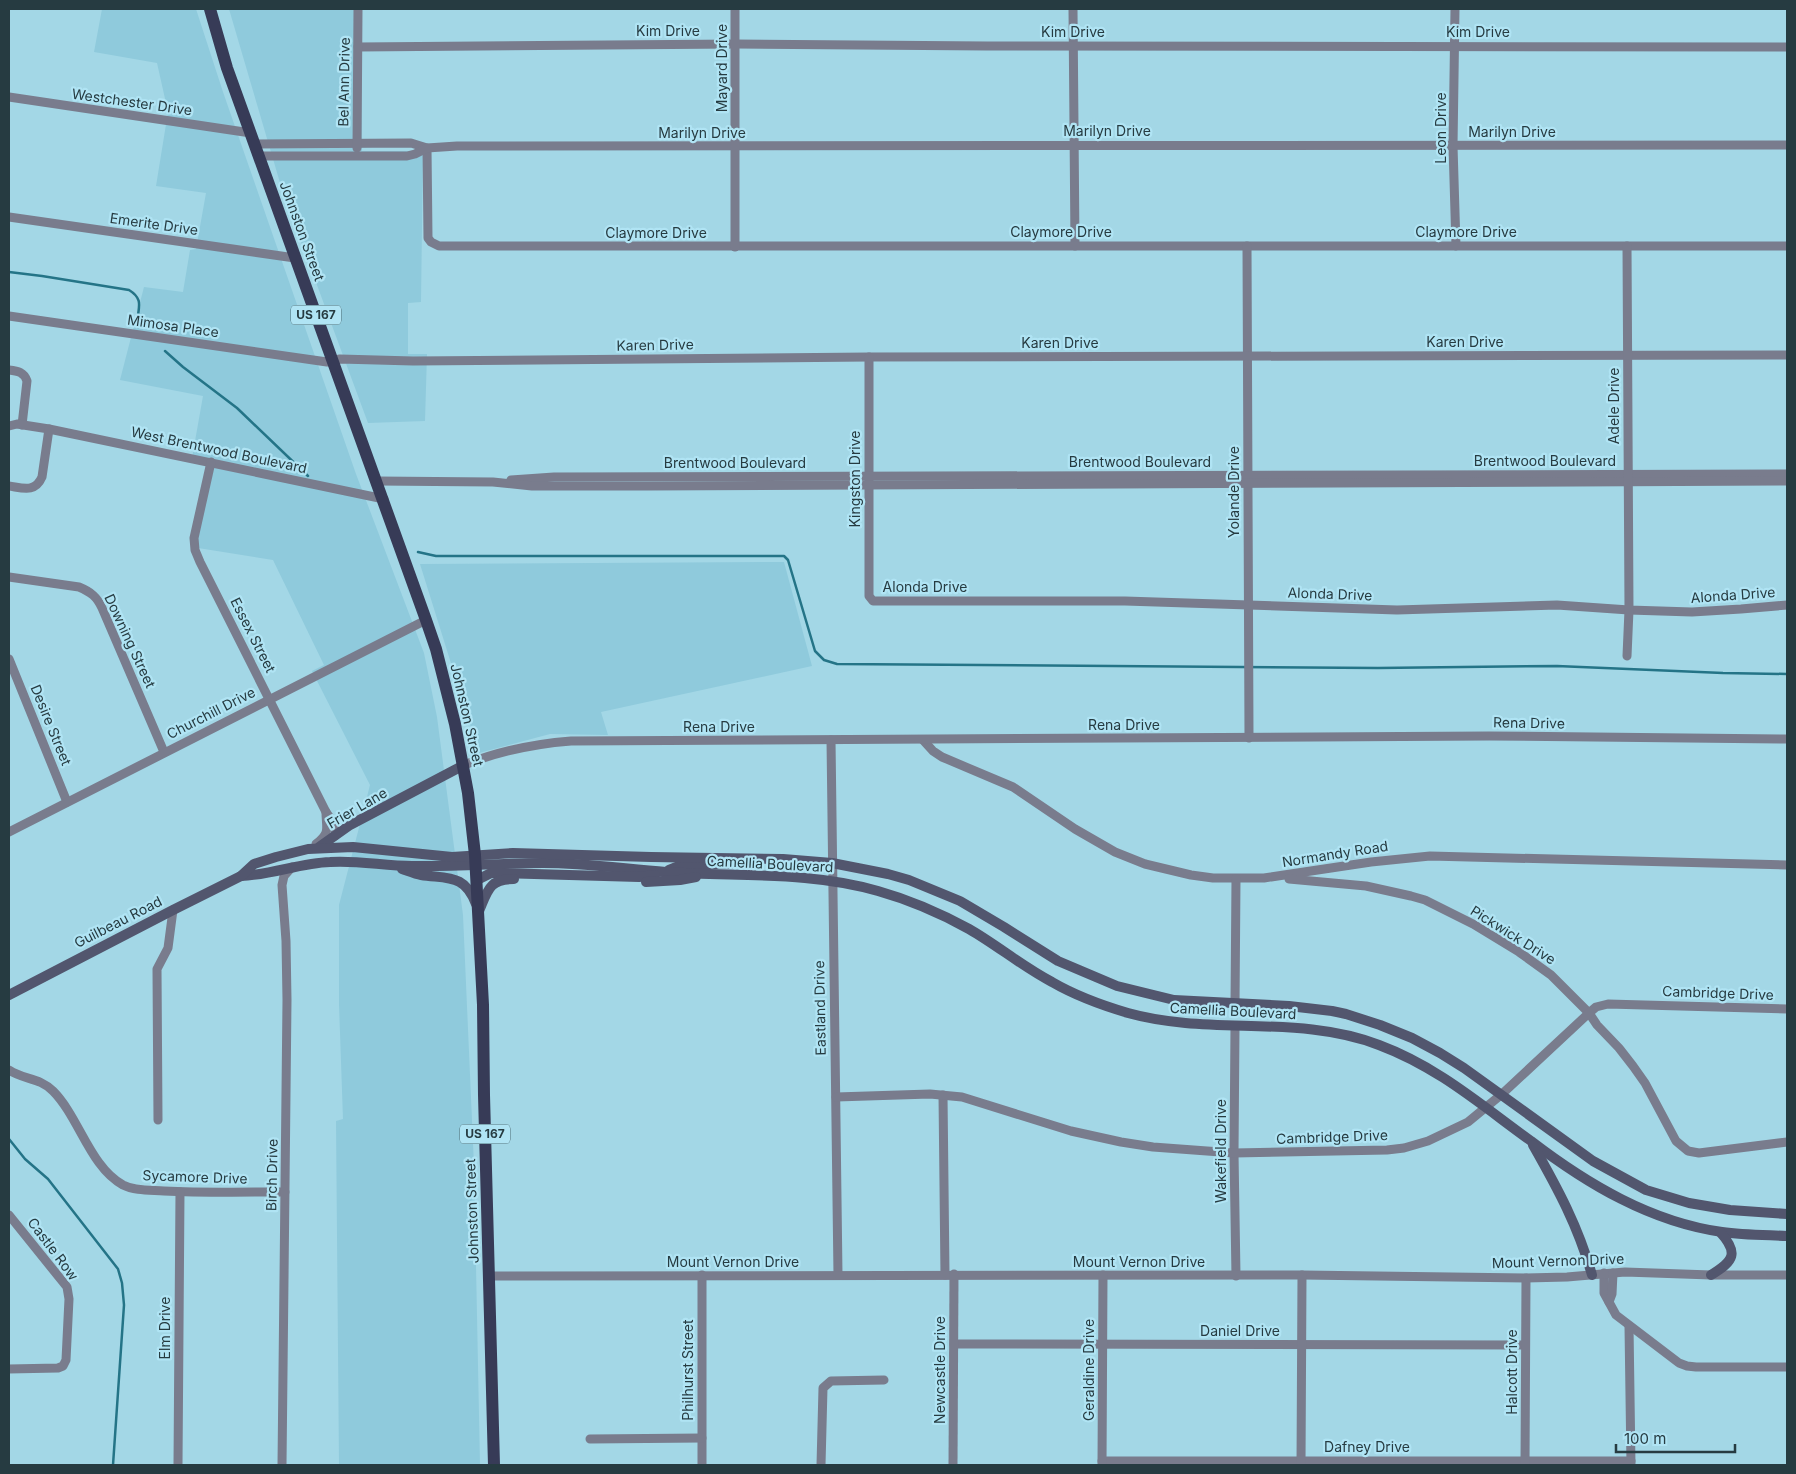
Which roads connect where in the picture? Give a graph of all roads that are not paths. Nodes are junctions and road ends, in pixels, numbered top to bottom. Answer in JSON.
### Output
{"nodes":[{"id":1,"x":210,"y":9,"type":"edge"},
{"id":2,"x":358,"y":9,"type":"edge"},
{"id":3,"x":735,"y":9,"type":"edge"},
{"id":4,"x":1073,"y":9,"type":"edge"},
{"id":5,"x":1455,"y":9,"type":"edge"},
{"id":6,"x":736,"y":44,"type":"junction"},
{"id":7,"x":1073,"y":45,"type":"junction"},
{"id":8,"x":1455,"y":46,"type":"junction"},
{"id":9,"x":358,"y":47,"type":"junction"},
{"id":10,"x":1787,"y":47,"type":"edge"},
{"id":11,"x":9,"y":97,"type":"edge"},
{"id":12,"x":255,"y":144,"type":"junction"},
{"id":13,"x":357,"y":144,"type":"junction"},
{"id":14,"x":1073,"y":145,"type":"junction"},
{"id":15,"x":1787,"y":145,"type":"edge"},
{"id":16,"x":1453,"y":146,"type":"junction"},
{"id":17,"x":735,"y":147,"type":"junction"},
{"id":18,"x":427,"y":148,"type":"junction"},
{"id":19,"x":357,"y":155,"type":"junction"},
{"id":20,"x":9,"y":217,"type":"edge"},
{"id":21,"x":735,"y":246,"type":"junction"},
{"id":22,"x":1075,"y":246,"type":"junction"},
{"id":23,"x":1247,"y":246,"type":"junction"},
{"id":24,"x":1456,"y":246,"type":"junction"},
{"id":25,"x":1627,"y":246,"type":"junction"},
{"id":26,"x":1787,"y":246,"type":"edge"},
{"id":27,"x":296,"y":258,"type":"junction"},
{"id":28,"x":9,"y":316,"type":"edge"},
{"id":29,"x":1628,"y":355,"type":"junction"},
{"id":30,"x":1787,"y":355,"type":"edge"},
{"id":31,"x":1248,"y":356,"type":"junction"},
{"id":32,"x":869,"y":357,"type":"junction"},
{"id":33,"x":333,"y":361,"type":"junction"},
{"id":34,"x":9,"y":370,"type":"edge"},
{"id":35,"x":22,"y":425,"type":"junction"},
{"id":36,"x":9,"y":426,"type":"edge"},
{"id":37,"x":49,"y":429,"type":"junction"},
{"id":38,"x":211,"y":462,"type":"junction"},
{"id":39,"x":1787,"y":474,"type":"edge"},
{"id":40,"x":1628,"y":478,"type":"junction"},
{"id":41,"x":1248,"y":479,"type":"junction"},
{"id":42,"x":869,"y":481,"type":"junction"},
{"id":43,"x":377,"y":482,"type":"junction"},
{"id":44,"x":1787,"y":482,"type":"edge"},
{"id":45,"x":9,"y":486,"type":"edge"},
{"id":46,"x":384,"y":499,"type":"junction"},
{"id":47,"x":9,"y":577,"type":"edge"},
{"id":48,"x":871,"y":599,"type":"joint"},
{"id":49,"x":1249,"y":605,"type":"junction"},
{"id":50,"x":1787,"y":605,"type":"edge"},
{"id":51,"x":1629,"y":610,"type":"junction"},
{"id":52,"x":426,"y":620,"type":"junction"},
{"id":53,"x":1627,"y":656,"type":"dead end"},
{"id":54,"x":9,"y":659,"type":"edge"},
{"id":55,"x":270,"y":698,"type":"junction"},
{"id":56,"x":1248,"y":738,"type":"junction"},
{"id":57,"x":1787,"y":739,"type":"edge"},
{"id":58,"x":831,"y":740,"type":"junction"},
{"id":59,"x":922,"y":740,"type":"junction"},
{"id":60,"x":164,"y":752,"type":"junction"},
{"id":61,"x":464,"y":765,"type":"junction"},
{"id":62,"x":67,"y":802,"type":"junction"},
{"id":63,"x":326,"y":812,"type":"junction"},
{"id":64,"x":9,"y":832,"type":"edge"},
{"id":65,"x":335,"y":836,"type":"junction"},
{"id":66,"x":320,"y":847,"type":"junction"},
{"id":67,"x":308,"y":849,"type":"junction"},
{"id":68,"x":751,"y":858,"type":"junction"},
{"id":69,"x":475,"y":860,"type":"junction"},
{"id":70,"x":832,"y":863,"type":"junction"},
{"id":71,"x":1787,"y":865,"type":"edge"},
{"id":72,"x":292,"y":866,"type":"junction"},
{"id":73,"x":392,"y":866,"type":"junction"},
{"id":74,"x":265,"y":872,"type":"junction"},
{"id":75,"x":665,"y":872,"type":"junction"},
{"id":76,"x":710,"y":874,"type":"junction"},
{"id":77,"x":241,"y":876,"type":"junction"},
{"id":78,"x":1236,"y":878,"type":"junction"},
{"id":79,"x":1272,"y":878,"type":"junction"},
{"id":80,"x":477,"y":880,"type":"junction"},
{"id":81,"x":832,"y":880,"type":"junction"},
{"id":82,"x":282,"y":885,"type":"junction"},
{"id":83,"x":173,"y":910,"type":"junction"},
{"id":84,"x":479,"y":912,"type":"junction"},
{"id":85,"x":9,"y":995,"type":"edge"},
{"id":86,"x":1235,"y":1004,"type":"junction"},
{"id":87,"x":1787,"y":1009,"type":"edge"},
{"id":88,"x":1589,"y":1013,"type":"junction"},
{"id":89,"x":1236,"y":1026,"type":"junction"},
{"id":90,"x":9,"y":1070,"type":"edge"},
{"id":91,"x":1502,"y":1094,"type":"junction"},
{"id":92,"x":942,"y":1095,"type":"junction"},
{"id":93,"x":836,"y":1097,"type":"junction"},
{"id":94,"x":1487,"y":1107,"type":"junction"},
{"id":95,"x":158,"y":1120,"type":"dead end"},
{"id":96,"x":1531,"y":1142,"type":"junction"},
{"id":97,"x":1787,"y":1142,"type":"edge"},
{"id":98,"x":1234,"y":1153,"type":"junction"},
{"id":99,"x":180,"y":1192,"type":"junction"},
{"id":100,"x":285,"y":1192,"type":"junction"},
{"id":101,"x":1787,"y":1214,"type":"edge"},
{"id":102,"x":9,"y":1215,"type":"edge"},
{"id":103,"x":1720,"y":1232,"type":"junction"},
{"id":104,"x":1787,"y":1236,"type":"edge"},
{"id":105,"x":1608,"y":1273,"type":"junction"},
{"id":106,"x":1787,"y":1274,"type":"edge"},
{"id":107,"x":702,"y":1275,"type":"junction"},
{"id":108,"x":838,"y":1275,"type":"junction"},
{"id":109,"x":950,"y":1275,"type":"junction"},
{"id":110,"x":1103,"y":1275,"type":"junction"},
{"id":111,"x":1302,"y":1275,"type":"junction"},
{"id":112,"x":1592,"y":1275,"type":"junction"},
{"id":113,"x":1711,"y":1275,"type":"junction"},
{"id":114,"x":489,"y":1276,"type":"junction"},
{"id":115,"x":1236,"y":1276,"type":"junction"},
{"id":116,"x":1526,"y":1278,"type":"junction"},
{"id":117,"x":1629,"y":1326,"type":"junction"},
{"id":118,"x":954,"y":1344,"type":"junction"},
{"id":119,"x":1103,"y":1344,"type":"junction"},
{"id":120,"x":1302,"y":1345,"type":"junction"},
{"id":121,"x":1525,"y":1345,"type":"junction"},
{"id":122,"x":1787,"y":1367,"type":"edge"},
{"id":123,"x":9,"y":1369,"type":"edge"},
{"id":124,"x":884,"y":1380,"type":"dead end"},
{"id":125,"x":702,"y":1438,"type":"junction"},
{"id":126,"x":590,"y":1439,"type":"dead end"},
{"id":127,"x":1102,"y":1463,"type":"edge"},
{"id":128,"x":1301,"y":1463,"type":"edge"},
{"id":129,"x":1525,"y":1463,"type":"edge"},
{"id":130,"x":1631,"y":1463,"type":"edge"},
{"id":131,"x":178,"y":1465,"type":"edge"},
{"id":132,"x":282,"y":1465,"type":"edge"},
{"id":133,"x":494,"y":1465,"type":"edge"},
{"id":134,"x":702,"y":1465,"type":"edge"},
{"id":135,"x":821,"y":1465,"type":"edge"},
{"id":136,"x":953,"y":1465,"type":"edge"}],
"edges":[{"from":1,"to":12,"type":"main road","name":"Johnston Street","number":"US 167"},
{"from":2,"to":9,"type":"street","name":"Bel Ann Drive"},
{"from":3,"to":6,"type":"street","name":"Mayard Drive"},
{"from":4,"to":7,"type":"street"},
{"from":5,"to":8,"type":"street","name":"Leon Drive"},
{"from":6,"to":7,"type":"street","name":"Kim Drive"},
{"from":6,"to":9,"type":"street","name":"Kim Drive"},
{"from":6,"to":17,"type":"street","name":"Mayard Drive"},
{"from":7,"to":8,"type":"street","name":"Kim Drive"},
{"from":7,"to":14,"type":"street"},
{"from":8,"to":10,"type":"street","name":"Kim Drive"},
{"from":8,"to":16,"type":"street","name":"Leon Drive"},
{"from":9,"to":13,"type":"street","name":"Bel Ann Drive"},
{"from":11,"to":12,"type":"street","name":"Westchester Drive"},
{"from":12,"to":13,"type":"street","name":"Marilyn Drive"},
{"from":12,"to":19,"type":"street","name":"Marilyn Drive"},
{"from":12,"to":27,"type":"main road","name":"Johnston Street","number":"US 167"},
{"from":13,"to":18,"type":"street","name":"Marilyn Drive"},
{"from":13,"to":19,"type":"street","name":"Bel Ann Drive"},
{"from":14,"to":16,"type":"street","name":"Marilyn Drive"},
{"from":14,"to":17,"type":"street","name":"Marilyn Drive"},
{"from":14,"to":22,"type":"street"},
{"from":15,"to":16,"type":"street","name":"Marilyn Drive"},
{"from":16,"to":24,"type":"street","name":"Leon Drive"},
{"from":17,"to":18,"type":"street","name":"Marilyn Drive"},
{"from":17,"to":21,"type":"street","name":"Mayard Drive"},
{"from":18,"to":19,"type":"street","name":"Marilyn Drive"},
{"from":18,"to":21,"type":"street","name":"Claymore Drive"},
{"from":20,"to":27,"type":"street","name":"Emerite Drive"},
{"from":21,"to":22,"type":"street","name":"Claymore Drive"},
{"from":22,"to":23,"type":"street","name":"Claymore Drive"},
{"from":23,"to":24,"type":"street","name":"Claymore Drive"},
{"from":23,"to":31,"type":"street","name":"Yolande Drive"},
{"from":24,"to":25,"type":"street","name":"Claymore Drive"},
{"from":25,"to":26,"type":"street","name":"Claymore Drive"},
{"from":25,"to":29,"type":"street","name":"Adele Drive"},
{"from":27,"to":33,"type":"main road","name":"Johnston Street","number":"US 167"},
{"from":28,"to":33,"type":"street","name":"Mimosa Place"},
{"from":29,"to":30,"type":"street","name":"Karen Drive"},
{"from":29,"to":31,"type":"street","name":"Karen Drive"},
{"from":29,"to":40,"type":"street","name":"Adele Drive"},
{"from":31,"to":32,"type":"street","name":"Karen Drive"},
{"from":31,"to":41,"type":"street","name":"Yolande Drive"},
{"from":32,"to":33,"type":"street","name":"Karen Drive"},
{"from":32,"to":42,"type":"street","name":"Kingston Drive"},
{"from":33,"to":43,"type":"main road","name":"Johnston Street","number":"US 167"},
{"from":34,"to":35,"type":"street"},
{"from":35,"to":36,"type":"street","name":"West Brentwood Boulevard"},
{"from":35,"to":37,"type":"street","name":"West Brentwood Boulevard"},
{"from":37,"to":38,"type":"street","name":"West Brentwood Boulevard"},
{"from":37,"to":45,"type":"street"},
{"from":38,"to":46,"type":"street","name":"West Brentwood Boulevard"},
{"from":38,"to":55,"type":"street","name":"Essex Street"},
{"from":39,"to":40,"type":"street","name":"Brentwood Boulevard"},
{"from":40,"to":41,"type":"street","name":"Brentwood Boulevard"},
{"from":40,"to":44,"type":"street","name":"Brentwood Boulevard"},
{"from":40,"to":51,"type":"street","name":"Adele Drive"},
{"from":41,"to":42,"type":"street","name":"Brentwood Boulevard"},
{"from":41,"to":49,"type":"street","name":"Yolande Drive"},
{"from":42,"to":43,"type":"street","name":"Brentwood Boulevard"},
{"from":42,"to":48,"type":"street","name":"Kingston Drive"},
{"from":43,"to":46,"type":"main road","name":"Johnston Street","number":"US 167"},
{"from":46,"to":52,"type":"main road","name":"Johnston Street","number":"US 167"},
{"from":47,"to":60,"type":"street","name":"Downing Street"},
{"from":48,"to":49,"type":"street","name":"Alonda Drive"},
{"from":49,"to":51,"type":"street","name":"Alonda Drive"},
{"from":49,"to":56,"type":"street","name":"Yolande Drive"},
{"from":50,"to":51,"type":"street","name":"Alonda Drive"},
{"from":51,"to":53,"type":"street","name":"Adele Drive"},
{"from":52,"to":55,"type":"street","name":"Churchill Drive"},
{"from":52,"to":61,"type":"main road","name":"Johnston Street","number":"US 167"},
{"from":54,"to":62,"type":"street","name":"Desire Street"},
{"from":55,"to":60,"type":"street","name":"Churchill Drive"},
{"from":55,"to":63,"type":"street","name":"Essex Street"},
{"from":56,"to":57,"type":"street","name":"Rena Drive"},
{"from":56,"to":59,"type":"street","name":"Rena Drive"},
{"from":58,"to":59,"type":"street","name":"Rena Drive"},
{"from":58,"to":61,"type":"street","name":"Rena Drive"},
{"from":58,"to":70,"type":"street","name":"Eastland Drive"},
{"from":59,"to":78,"type":"street","name":"Normandy Road"},
{"from":60,"to":62,"type":"street","name":"Churchill Drive"},
{"from":61,"to":65,"type":"main road","name":"Frier Lane"},
{"from":61,"to":69,"type":"main road","name":"Johnston Street","number":"US 167"},
{"from":62,"to":64,"type":"street","name":"Churchill Drive"},
{"from":63,"to":65,"type":"street","name":"Essex Street"},
{"from":63,"to":67,"type":"street"},
{"from":65,"to":66,"type":"main road","name":"Frier Lane"},
{"from":66,"to":67,"type":"main road","name":"Guilbeau Road"},
{"from":66,"to":69,"type":"main road","name":"Guilbeau Road"},
{"from":66,"to":74,"type":"main road","name":"Frier Lane"},
{"from":67,"to":77,"type":"main road","name":"Guilbeau Road"},
{"from":68,"to":69,"type":"main road","name":"Camellia Boulevard"},
{"from":68,"to":70,"type":"main road","name":"Camellia Boulevard"},
{"from":68,"to":75,"type":"main road"},
{"from":69,"to":73,"type":"main road","name":"Guilbeau Road"},
{"from":69,"to":75,"type":"main road","name":"Camellia Boulevard"},
{"from":69,"to":80,"type":"main road","name":"Johnston Street","number":"US 167"},
{"from":70,"to":81,"type":"street","name":"Eastland Drive"},
{"from":70,"to":86,"type":"main road","name":"Camellia Boulevard"},
{"from":71,"to":79,"type":"street","name":"Normandy Road"},
{"from":72,"to":73,"type":"main road","name":"Guilbeau Road"},
{"from":72,"to":74,"type":"main road","name":"Guilbeau Road"},
{"from":72,"to":82,"type":"street"},
{"from":73,"to":84,"type":"main road"},
{"from":74,"to":77,"type":"main road","name":"Guilbeau Road"},
{"from":74,"to":82,"type":"street"},
{"from":75,"to":76,"type":"main road","name":"Camellia Boulevard"},
{"from":75,"to":80,"type":"main road"},
{"from":76,"to":81,"type":"main road","name":"Camellia Boulevard"},
{"from":76,"to":84,"type":"main road"},
{"from":77,"to":83,"type":"main road","name":"Guilbeau Road"},
{"from":78,"to":79,"type":"street","name":"Normandy Road"},
{"from":78,"to":86,"type":"street"},
{"from":79,"to":88,"type":"street","name":"Pickwick Drive"},
{"from":80,"to":84,"type":"main road","name":"Johnston Street","number":"US 167"},
{"from":81,"to":89,"type":"main road","name":"Camellia Boulevard"},
{"from":81,"to":93,"type":"street","name":"Eastland Drive"},
{"from":82,"to":100,"type":"street","name":"Birch Drive"},
{"from":83,"to":85,"type":"main road","name":"Guilbeau Road"},
{"from":83,"to":95,"type":"street"},
{"from":84,"to":114,"type":"main road","name":"Johnston Street","number":"US 167"},
{"from":86,"to":91,"type":"main road","name":"Camellia Boulevard"},
{"from":87,"to":88,"type":"street","name":"Cambridge Drive"},
{"from":88,"to":91,"type":"street","name":"Cambridge Drive"},
{"from":88,"to":97,"type":"street","name":"Pickwick Drive"},
{"from":89,"to":94,"type":"main road","name":"Camellia Boulevard"},
{"from":89,"to":98,"type":"street","name":"Wakefield Drive"},
{"from":90,"to":99,"type":"street","name":"Sycamore Drive"},
{"from":91,"to":94,"type":"street","name":"Cambridge Drive"},
{"from":91,"to":101,"type":"main road","name":"Camellia Boulevard"},
{"from":92,"to":93,"type":"street","name":"Cambridge Drive"},
{"from":92,"to":98,"type":"street","name":"Cambridge Drive"},
{"from":92,"to":109,"type":"street","name":"Newcastle Drive"},
{"from":93,"to":108,"type":"street","name":"Eastland Drive"},
{"from":94,"to":96,"type":"main road","name":"Camellia Boulevard"},
{"from":94,"to":98,"type":"street","name":"Cambridge Drive"},
{"from":96,"to":103,"type":"main road","name":"Camellia Boulevard"},
{"from":96,"to":112,"type":"main road"},
{"from":98,"to":115,"type":"street","name":"Wakefield Drive"},
{"from":99,"to":100,"type":"street","name":"Sycamore Drive"},
{"from":99,"to":131,"type":"street","name":"Elm Drive"},
{"from":100,"to":132,"type":"street","name":"Birch Drive"},
{"from":102,"to":123,"type":"street","name":"Castle Row"},
{"from":103,"to":104,"type":"main road","name":"Camellia Boulevard"},
{"from":103,"to":113,"type":"main road"},
{"from":105,"to":112,"type":"street","name":"Mount Vernon Drive"},
{"from":105,"to":113,"type":"street","name":"Mount Vernon Drive"},
{"from":105,"to":117,"type":"street"},
{"from":106,"to":113,"type":"street","name":"Mount Vernon Drive"},
{"from":107,"to":108,"type":"street","name":"Mount Vernon Drive"},
{"from":107,"to":114,"type":"street","name":"Mount Vernon Drive"},
{"from":107,"to":125,"type":"street","name":"Philhurst Street"},
{"from":108,"to":109,"type":"street","name":"Mount Vernon Drive"},
{"from":109,"to":110,"type":"street","name":"Mount Vernon Drive"},
{"from":109,"to":118,"type":"street","name":"Newcastle Drive"},
{"from":110,"to":115,"type":"street","name":"Mount Vernon Drive"},
{"from":110,"to":119,"type":"street","name":"Geraldine Drive"},
{"from":111,"to":115,"type":"street","name":"Mount Vernon Drive"},
{"from":111,"to":116,"type":"street","name":"Mount Vernon Drive"},
{"from":111,"to":120,"type":"street"},
{"from":112,"to":116,"type":"street","name":"Mount Vernon Drive"},
{"from":114,"to":133,"type":"main road","name":"Johnston Street","number":"US 167"},
{"from":116,"to":121,"type":"street","name":"Halcott Drive"},
{"from":117,"to":122,"type":"street"},
{"from":117,"to":130,"type":"street"},
{"from":118,"to":119,"type":"street","name":"Daniel Drive"},
{"from":118,"to":136,"type":"street","name":"Newcastle Drive"},
{"from":119,"to":120,"type":"street","name":"Daniel Drive"},
{"from":119,"to":127,"type":"street","name":"Geraldine Drive"},
{"from":120,"to":121,"type":"street","name":"Daniel Drive"},
{"from":120,"to":128,"type":"street"},
{"from":121,"to":129,"type":"street","name":"Halcott Drive"},
{"from":124,"to":135,"type":"street"},
{"from":125,"to":126,"type":"street"},
{"from":125,"to":134,"type":"street","name":"Philhurst Street"},
{"from":127,"to":128,"type":"street","name":"Dafney Drive"},
{"from":128,"to":129,"type":"street","name":"Dafney Drive"},
{"from":129,"to":130,"type":"street","name":"Dafney Drive"}]}
